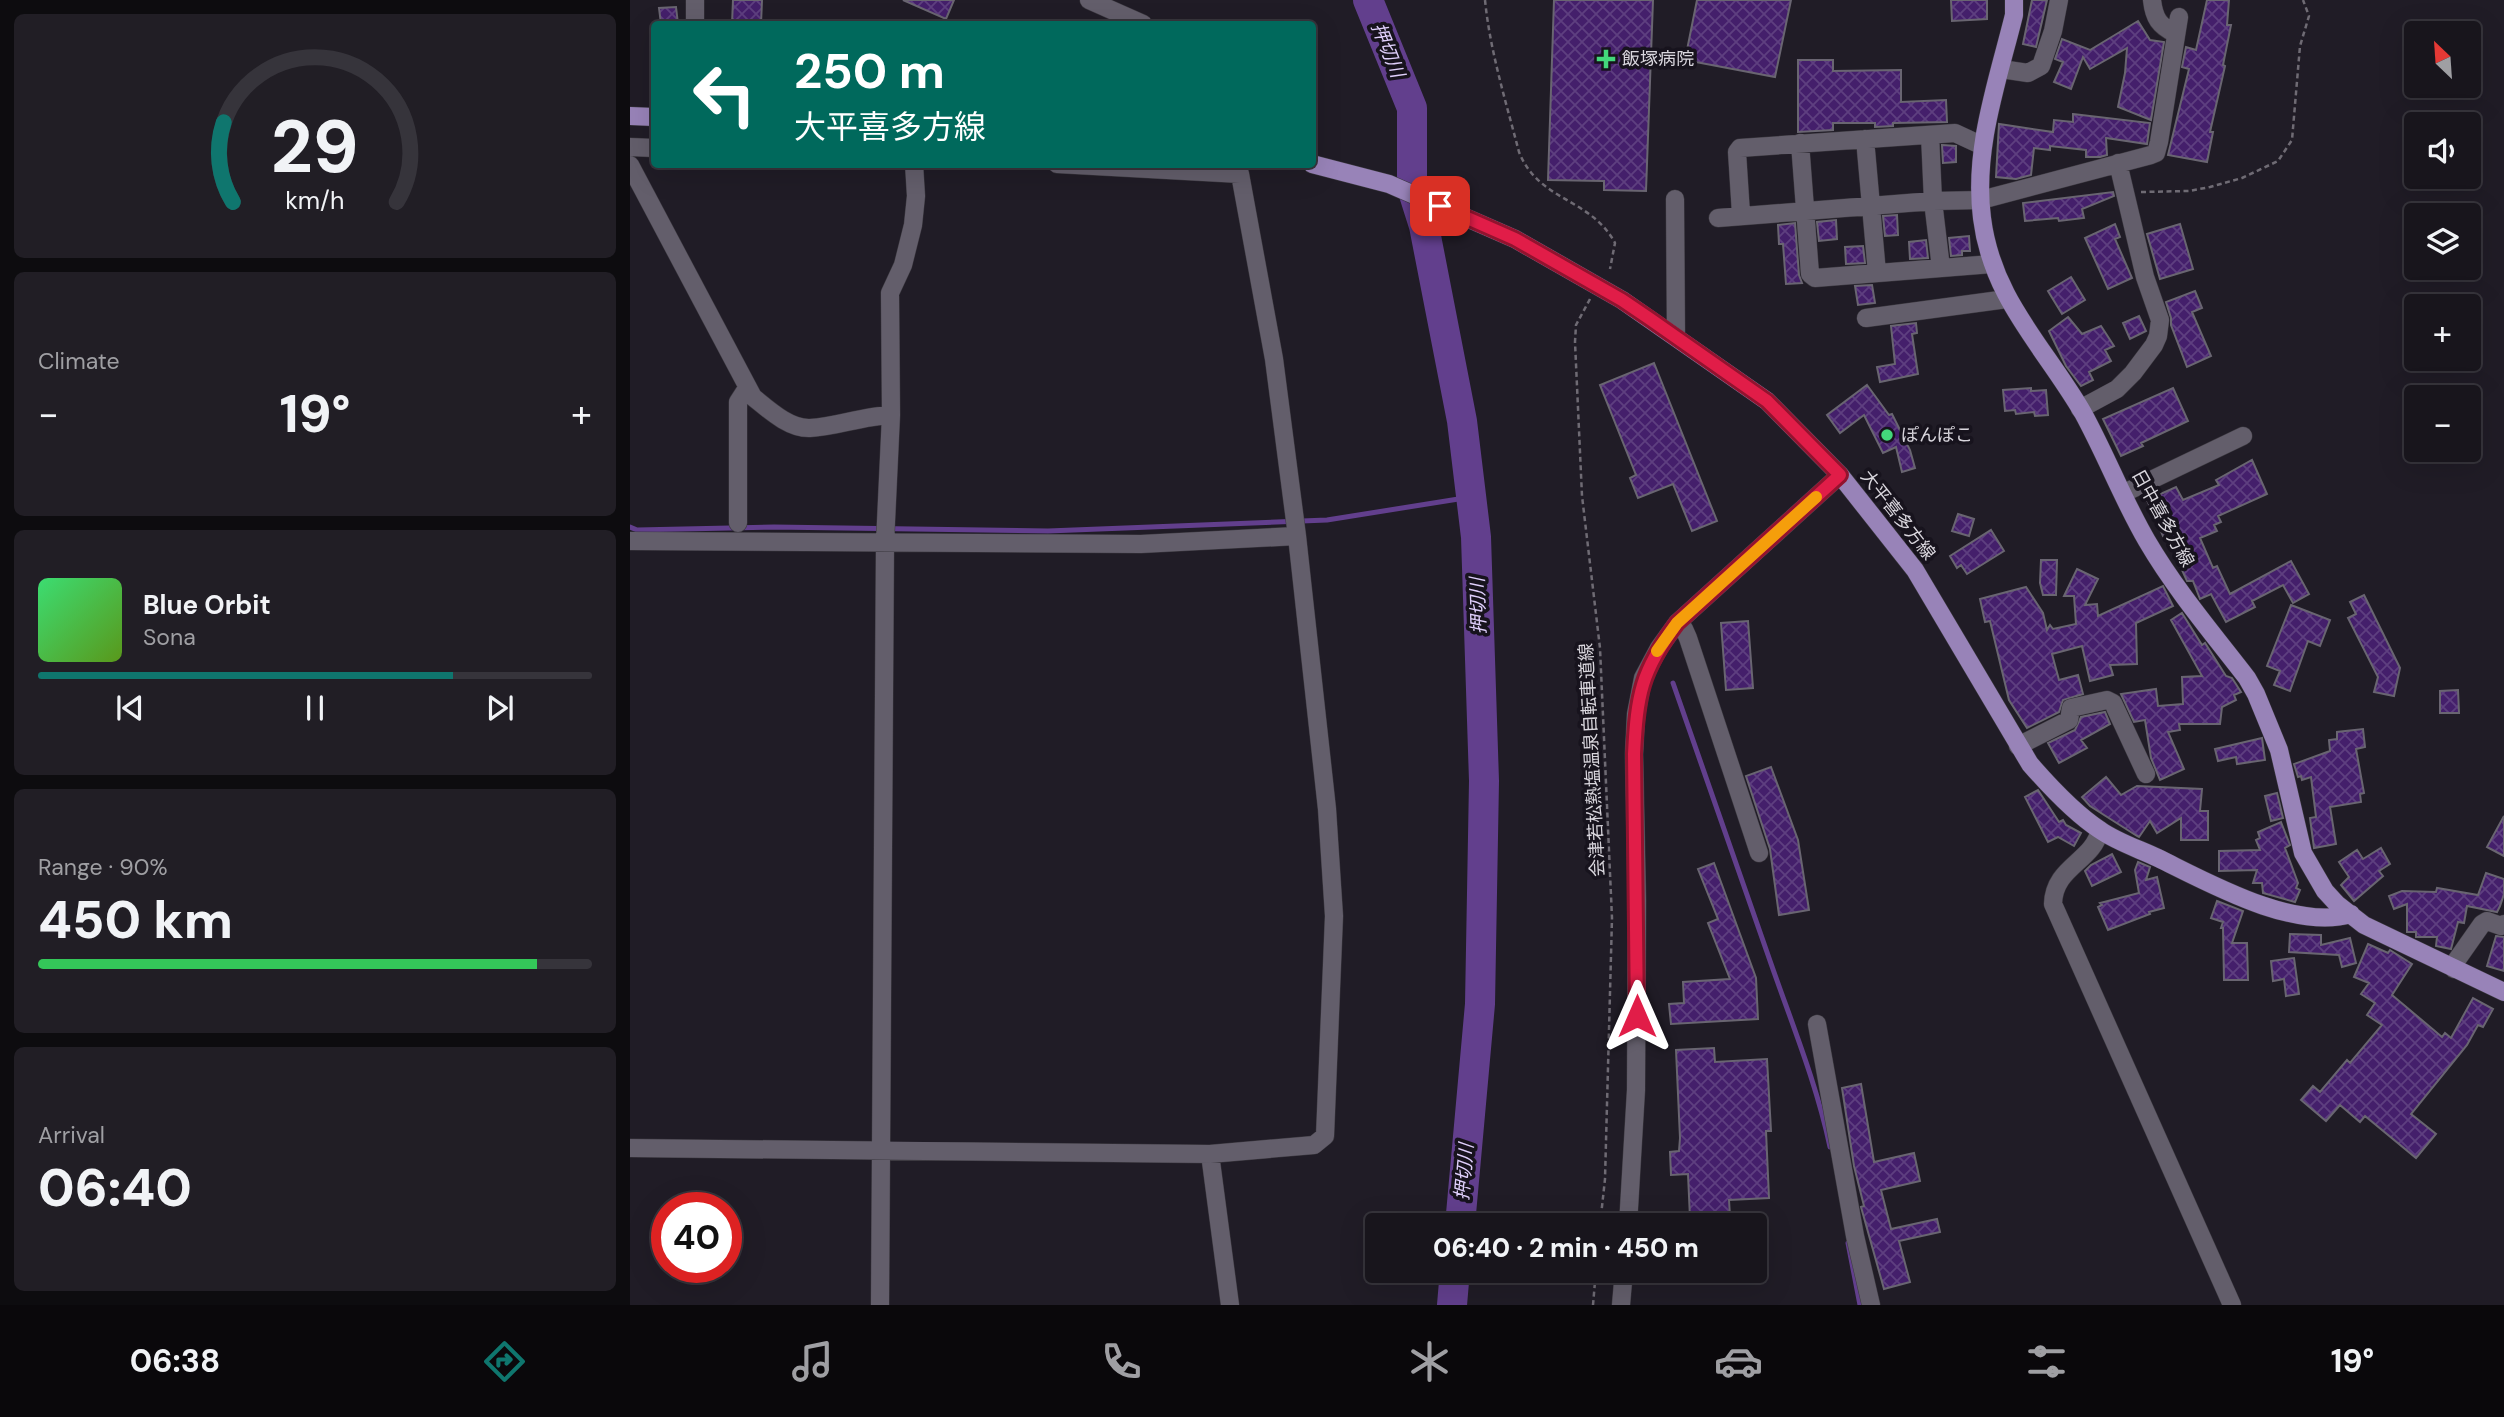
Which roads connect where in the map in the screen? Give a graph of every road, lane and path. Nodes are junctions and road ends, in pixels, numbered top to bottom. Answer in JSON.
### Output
{"nodes":[{"id":1,"x":695,"y":0,"type":"edge"},
{"id":2,"x":1089,"y":0,"type":"edge"},
{"id":3,"x":1485,"y":0,"type":"edge"},
{"id":4,"x":2014,"y":0,"type":"edge"},
{"id":5,"x":2059,"y":0,"type":"edge"},
{"id":6,"x":2152,"y":0,"type":"edge"},
{"id":7,"x":2303,"y":0,"type":"edge"},
{"id":8,"x":1124,"y":7,"type":"edge"},
{"id":9,"x":695,"y":21,"type":"edge"},
{"id":10,"x":1140,"y":21,"type":"edge"},
{"id":11,"x":2001,"y":68,"type":"junction"},
{"id":12,"x":630,"y":116,"type":"edge"},
{"id":13,"x":651,"y":117,"type":"edge"},
{"id":14,"x":1930,"y":135,"type":"junction"},
{"id":15,"x":1866,"y":139,"type":"junction"},
{"id":16,"x":1800,"y":144,"type":"junction"},
{"id":17,"x":1983,"y":146,"type":"junction"},
{"id":18,"x":630,"y":147,"type":"edge"},
{"id":19,"x":651,"y":148,"type":"edge"},
{"id":20,"x":2118,"y":163,"type":"junction"},
{"id":21,"x":630,"y":165,"type":"edge"},
{"id":22,"x":1316,"y":165,"type":"edge"},
{"id":23,"x":914,"y":168,"type":"edge"},
{"id":24,"x":1130,"y":168,"type":"edge"},
{"id":25,"x":2123,"y":192,"type":"junction"},
{"id":26,"x":1675,"y":199,"type":"dead end"},
{"id":27,"x":1981,"y":200,"type":"junction"},
{"id":28,"x":1933,"y":201,"type":"junction"},
{"id":29,"x":1870,"y":206,"type":"junction"},
{"id":30,"x":1805,"y":210,"type":"junction"},
{"id":31,"x":1741,"y":214,"type":"junction"},
{"id":32,"x":1718,"y":218,"type":"dead end"},
{"id":33,"x":1992,"y":264,"type":"junction"},
{"id":34,"x":1941,"y":268,"type":"junction"},
{"id":35,"x":1610,"y":269,"type":"dead end"},
{"id":36,"x":1877,"y":273,"type":"junction"},
{"id":37,"x":1591,"y":298,"type":"dead end"},
{"id":38,"x":2007,"y":299,"type":"junction"},
{"id":39,"x":1866,"y":318,"type":"dead end"},
{"id":40,"x":1676,"y":337,"type":"junction"},
{"id":41,"x":747,"y":388,"type":"junction"},
{"id":42,"x":2080,"y":409,"type":"junction"},
{"id":43,"x":891,"y":415,"type":"junction"},
{"id":44,"x":2243,"y":436,"type":"dead end"},
{"id":45,"x":1840,"y":475,"type":"junction"},
{"id":46,"x":2124,"y":493,"type":"junction"},
{"id":47,"x":738,"y":523,"type":"dead end"},
{"id":48,"x":1297,"y":536,"type":"junction"},
{"id":49,"x":630,"y":541,"type":"edge"},
{"id":50,"x":885,"y":542,"type":"junction"},
{"id":51,"x":1677,"y":623,"type":"junction"},
{"id":52,"x":2018,"y":746,"type":"junction"},
{"id":53,"x":2146,"y":774,"type":"dead end"},
{"id":54,"x":2100,"y":830,"type":"junction"},
{"id":55,"x":1759,"y":853,"type":"dead end"},
{"id":56,"x":2351,"y":915,"type":"junction"},
{"id":57,"x":2504,"y":924,"type":"edge"},
{"id":58,"x":2454,"y":969,"type":"junction"},
{"id":59,"x":2504,"y":992,"type":"edge"},
{"id":60,"x":1817,"y":1024,"type":"dead end"},
{"id":61,"x":630,"y":1148,"type":"edge"},
{"id":62,"x":882,"y":1152,"type":"junction"},
{"id":63,"x":1210,"y":1154,"type":"junction"},
{"id":64,"x":1601,"y":1213,"type":"edge"},
{"id":65,"x":1629,"y":1213,"type":"edge"},
{"id":66,"x":1595,"y":1283,"type":"edge"},
{"id":67,"x":1624,"y":1283,"type":"edge"},
{"id":68,"x":880,"y":1305,"type":"edge"},
{"id":69,"x":1230,"y":1305,"type":"edge"},
{"id":70,"x":1593,"y":1305,"type":"edge"},
{"id":71,"x":1621,"y":1305,"type":"edge"},
{"id":72,"x":1871,"y":1305,"type":"edge"},
{"id":73,"x":2232,"y":1305,"type":"edge"}],
"edges":[{"from":1,"to":9,"type":"street"},
{"from":2,"to":8,"type":"street"},
{"from":3,"to":35,"type":"path"},
{"from":4,"to":11,"type":"main road","name":"日中喜多方線"},
{"from":5,"to":11,"type":"street"},
{"from":6,"to":20,"type":"street"},
{"from":7,"to":25,"type":"path"},
{"from":8,"to":10,"type":"street"},
{"from":11,"to":17,"type":"main road","name":"日中喜多方線"},
{"from":12,"to":13,"type":"main road"},
{"from":14,"to":15,"type":"street"},
{"from":14,"to":17,"type":"street"},
{"from":14,"to":28,"type":"street"},
{"from":15,"to":16,"type":"street"},
{"from":15,"to":29,"type":"street"},
{"from":16,"to":30,"type":"street"},
{"from":16,"to":31,"type":"street"},
{"from":17,"to":27,"type":"main road","name":"日中喜多方線"},
{"from":18,"to":19,"type":"street"},
{"from":20,"to":25,"type":"street"},
{"from":20,"to":27,"type":"street"},
{"from":21,"to":41,"type":"street"},
{"from":22,"to":40,"type":"main road","name":"大平喜多方線"},
{"from":23,"to":43,"type":"street"},
{"from":24,"to":48,"type":"street"},
{"from":25,"to":42,"type":"street"},
{"from":26,"to":40,"type":"street"},
{"from":27,"to":28,"type":"street"},
{"from":27,"to":33,"type":"main road","name":"日中喜多方線"},
{"from":28,"to":29,"type":"street"},
{"from":28,"to":34,"type":"street"},
{"from":29,"to":30,"type":"street"},
{"from":29,"to":36,"type":"street"},
{"from":30,"to":31,"type":"street"},
{"from":30,"to":36,"type":"street"},
{"from":31,"to":32,"type":"street"},
{"from":33,"to":34,"type":"street"},
{"from":33,"to":38,"type":"main road","name":"日中喜多方線"},
{"from":34,"to":36,"type":"street"},
{"from":37,"to":64,"type":"path","name":"会津若松熱塩温泉自転車道線"},
{"from":38,"to":39,"type":"street"},
{"from":38,"to":42,"type":"main road","name":"日中喜多方線"},
{"from":40,"to":45,"type":"main road","name":"大平喜多方線"},
{"from":41,"to":43,"type":"street"},
{"from":41,"to":47,"type":"street"},
{"from":42,"to":46,"type":"main road","name":"日中喜多方線"},
{"from":43,"to":50,"type":"street"},
{"from":44,"to":46,"type":"street"},
{"from":45,"to":51,"type":"street"},
{"from":45,"to":52,"type":"main road","name":"大平喜多方線"},
{"from":46,"to":56,"type":"main road","name":"日中喜多方線"},
{"from":48,"to":50,"type":"street"},
{"from":48,"to":63,"type":"street"},
{"from":49,"to":50,"type":"street"},
{"from":50,"to":62,"type":"street"},
{"from":51,"to":55,"type":"street"},
{"from":51,"to":65,"type":"street"},
{"from":52,"to":53,"type":"street"},
{"from":52,"to":54,"type":"main road","name":"大平喜多方線"},
{"from":54,"to":56,"type":"main road","name":"大平喜多方線"},
{"from":54,"to":73,"type":"street"},
{"from":56,"to":58,"type":"main road","name":"日中喜多方線"},
{"from":57,"to":58,"type":"street"},
{"from":58,"to":59,"type":"main road","name":"日中喜多方線"},
{"from":60,"to":72,"type":"street"},
{"from":61,"to":62,"type":"street"},
{"from":62,"to":63,"type":"street"},
{"from":62,"to":68,"type":"street"},
{"from":63,"to":69,"type":"street"},
{"from":66,"to":70,"type":"path"},
{"from":67,"to":71,"type":"street"}]}
